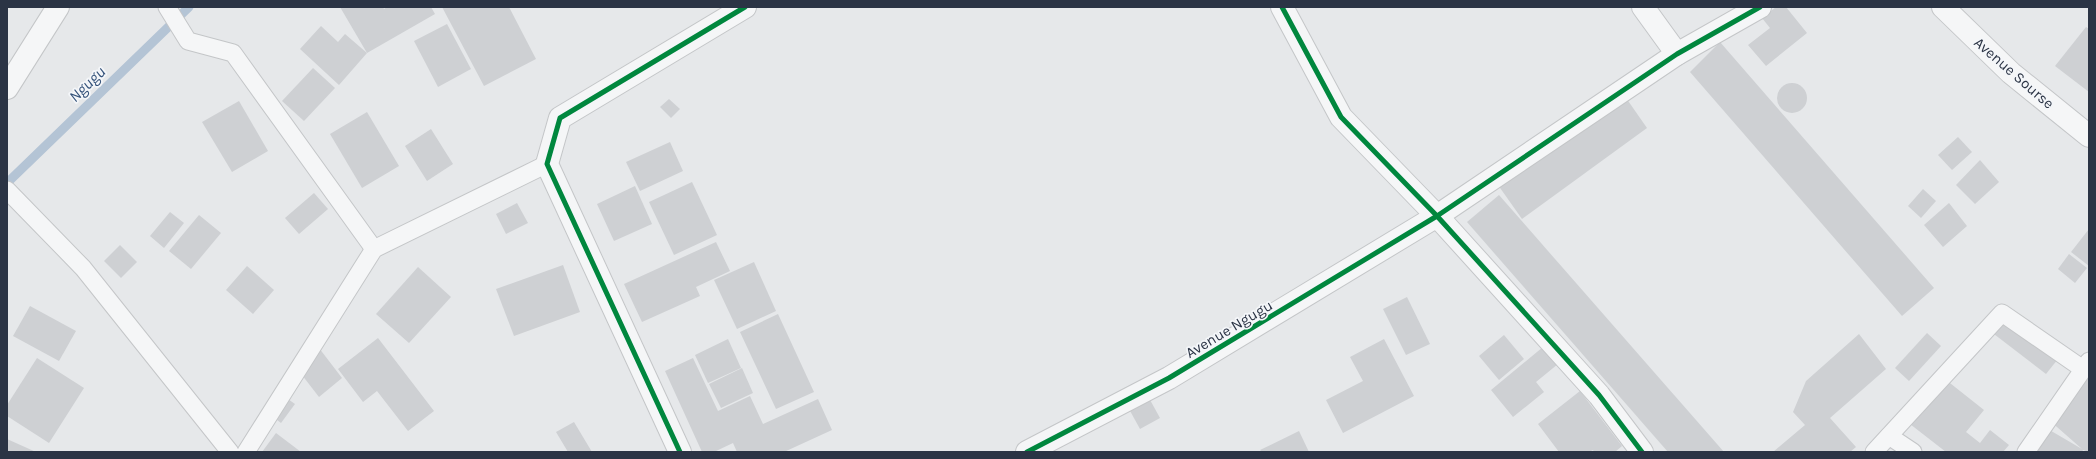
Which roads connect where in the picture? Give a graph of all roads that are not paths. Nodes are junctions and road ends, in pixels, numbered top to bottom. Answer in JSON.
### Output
{"nodes":[{"id":1,"x":58,"y":7,"type":"edge"},
{"id":2,"x":168,"y":7,"type":"edge"},
{"id":3,"x":745,"y":7,"type":"edge"},
{"id":4,"x":1282,"y":7,"type":"edge"},
{"id":5,"x":1643,"y":7,"type":"edge"},
{"id":6,"x":1760,"y":7,"type":"edge"},
{"id":7,"x":1943,"y":7,"type":"edge"},
{"id":8,"x":1678,"y":54,"type":"junction"},
{"id":9,"x":7,"y":88,"type":"edge"},
{"id":10,"x":2089,"y":136,"type":"edge"},
{"id":11,"x":547,"y":164,"type":"junction"},
{"id":12,"x":7,"y":190,"type":"edge"},
{"id":13,"x":1437,"y":216,"type":"junction"},
{"id":14,"x":374,"y":249,"type":"junction"},
{"id":15,"x":2086,"y":365,"type":"edge"},
{"id":16,"x":1889,"y":436,"type":"junction"},
{"id":17,"x":230,"y":452,"type":"edge"},
{"id":18,"x":246,"y":452,"type":"edge"},
{"id":19,"x":680,"y":452,"type":"edge"},
{"id":20,"x":1027,"y":452,"type":"edge"},
{"id":21,"x":1642,"y":452,"type":"edge"},
{"id":22,"x":1874,"y":452,"type":"edge"},
{"id":23,"x":1912,"y":452,"type":"edge"},
{"id":24,"x":2026,"y":452,"type":"edge"}],
"edges":[{"from":1,"to":9,"type":"street"},
{"from":2,"to":14,"type":"lane"},
{"from":3,"to":11,"type":"street"},
{"from":4,"to":13,"type":"street"},
{"from":5,"to":8,"type":"street"},
{"from":6,"to":8,"type":"street","name":"Avenue Ngugu"},
{"from":7,"to":10,"type":"street","name":"Avenue Sourse"},
{"from":8,"to":13,"type":"street","name":"Avenue Ngugu"},
{"from":11,"to":14,"type":"lane"},
{"from":11,"to":19,"type":"street"},
{"from":12,"to":17,"type":"lane"},
{"from":13,"to":20,"type":"street","name":"Avenue Ngugu"},
{"from":13,"to":21,"type":"street"},
{"from":14,"to":18,"type":"lane"},
{"from":15,"to":16,"type":"lane"},
{"from":15,"to":24,"type":"lane"},
{"from":16,"to":22,"type":"lane"},
{"from":16,"to":23,"type":"lane"}]}
